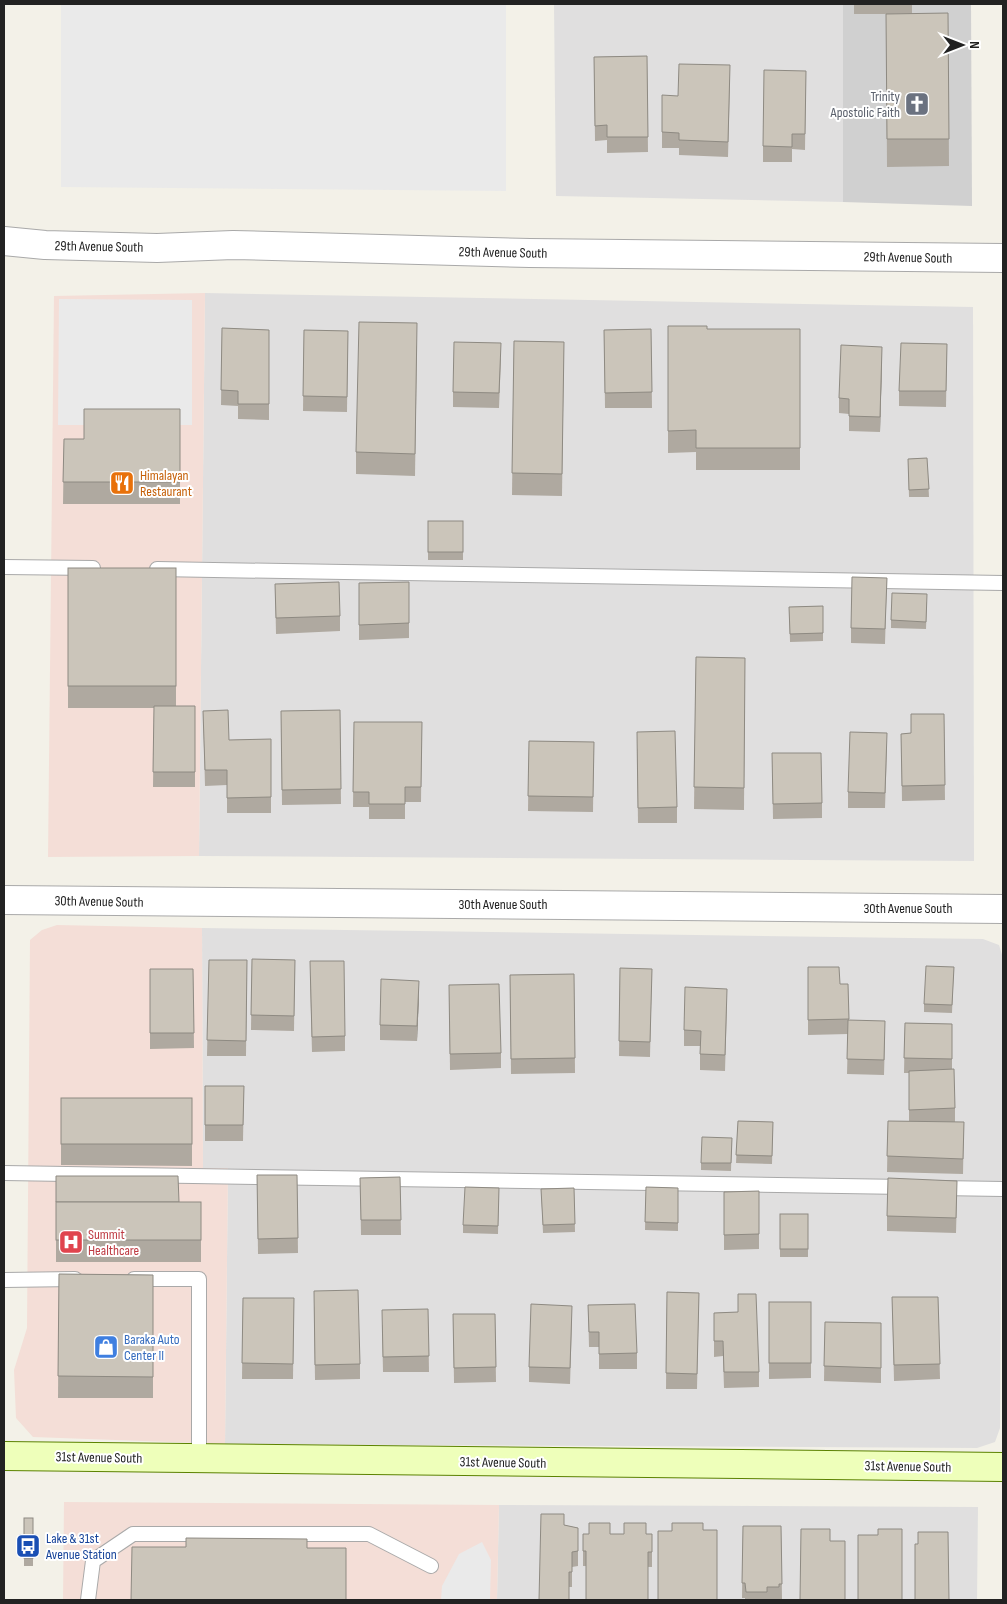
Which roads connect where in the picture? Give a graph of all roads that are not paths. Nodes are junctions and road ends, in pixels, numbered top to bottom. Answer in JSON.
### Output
{"nodes":[{"id":1,"x":4,"y":241,"type":"edge"},
{"id":2,"x":1003,"y":258,"type":"edge"},
{"id":3,"x":4,"y":567,"type":"edge"},
{"id":4,"x":104,"y":568,"type":"edge"},
{"id":5,"x":144,"y":569,"type":"edge"},
{"id":6,"x":1003,"y":583,"type":"edge"},
{"id":7,"x":4,"y":900,"type":"edge"},
{"id":8,"x":1003,"y":909,"type":"edge"},
{"id":9,"x":4,"y":1173,"type":"edge"},
{"id":10,"x":1003,"y":1189,"type":"edge"},
{"id":11,"x":4,"y":1280,"type":"edge"},
{"id":12,"x":91,"y":1280,"type":"edge"},
{"id":13,"x":120,"y":1280,"type":"edge"},
{"id":14,"x":4,"y":1456,"type":"edge"},
{"id":15,"x":199,"y":1458,"type":"junction"},
{"id":16,"x":1003,"y":1468,"type":"edge"},
{"id":17,"x":430,"y":1566,"type":"dead end"},
{"id":18,"x":88,"y":1600,"type":"edge"}],
"edges":[{"from":1,"to":2,"type":"street","name":"29th Avenue South"},
{"from":3,"to":4,"type":"lane"},
{"from":5,"to":6,"type":"lane"},
{"from":7,"to":8,"type":"street","name":"30th Avenue South"},
{"from":9,"to":10,"type":"lane"},
{"from":11,"to":12,"type":"lane"},
{"from":13,"to":15,"type":"lane"},
{"from":14,"to":15,"type":"street","name":"31st Avenue South"},
{"from":15,"to":16,"type":"street","name":"31st Avenue South"},
{"from":17,"to":18,"type":"lane"}]}
